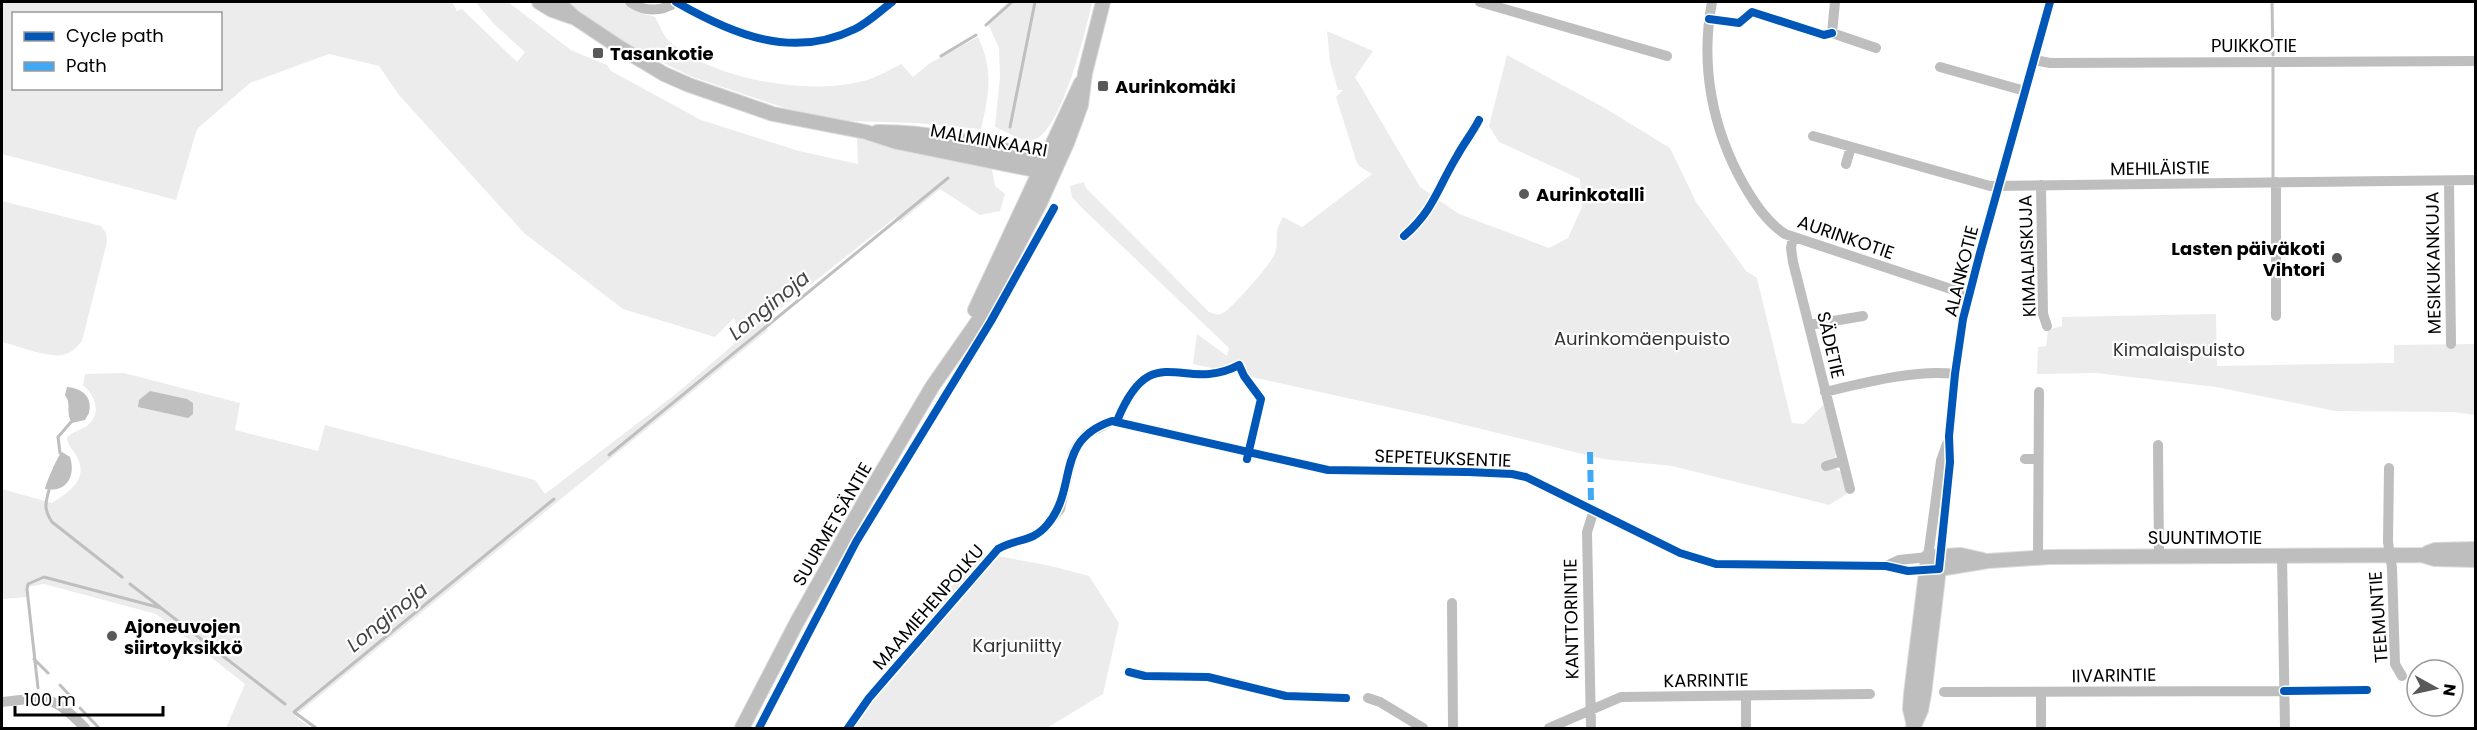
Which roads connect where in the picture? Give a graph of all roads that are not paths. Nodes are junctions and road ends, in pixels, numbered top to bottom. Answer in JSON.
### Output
{"nodes":[{"id":1,"x":539,"y":2,"type":"edge"},
{"id":2,"x":558,"y":2,"type":"edge"},
{"id":3,"x":630,"y":2,"type":"edge"},
{"id":4,"x":676,"y":2,"type":"edge"},
{"id":5,"x":1103,"y":2,"type":"edge"},
{"id":6,"x":1480,"y":2,"type":"edge"},
{"id":7,"x":1712,"y":2,"type":"edge"},
{"id":8,"x":1835,"y":2,"type":"edge"},
{"id":9,"x":2050,"y":2,"type":"edge"},
{"id":10,"x":574,"y":17,"type":"junction"},
{"id":11,"x":1876,"y":48,"type":"dead end"},
{"id":12,"x":1667,"y":56,"type":"dead end"},
{"id":13,"x":2034,"y":60,"type":"junction"},
{"id":14,"x":2475,"y":61,"type":"edge"},
{"id":15,"x":1940,"y":67,"type":"dead end"},
{"id":16,"x":1085,"y":74,"type":"junction"},
{"id":17,"x":2025,"y":91,"type":"junction"},
{"id":18,"x":1813,"y":136,"type":"dead end"},
{"id":19,"x":1851,"y":147,"type":"junction"},
{"id":20,"x":1846,"y":164,"type":"dead end"},
{"id":21,"x":1042,"y":166,"type":"junction"},
{"id":22,"x":1055,"y":170,"type":"junction"},
{"id":23,"x":2475,"y":180,"type":"edge"},
{"id":24,"x":2449,"y":181,"type":"junction"},
{"id":25,"x":2276,"y":182,"type":"junction"},
{"id":26,"x":2041,"y":185,"type":"junction"},
{"id":27,"x":1998,"y":186,"type":"junction"},
{"id":28,"x":1793,"y":237,"type":"junction"},
{"id":29,"x":1969,"y":295,"type":"junction"},
{"id":30,"x":1863,"y":316,"type":"dead end"},
{"id":31,"x":2276,"y":316,"type":"dead end"},
{"id":32,"x":1809,"y":325,"type":"junction"},
{"id":33,"x":2047,"y":326,"type":"dead end"},
{"id":34,"x":962,"y":342,"type":"junction"},
{"id":35,"x":2451,"y":344,"type":"dead end"},
{"id":36,"x":1955,"y":374,"type":"junction"},
{"id":37,"x":1825,"y":392,"type":"junction"},
{"id":38,"x":2039,"y":392,"type":"dead end"},
{"id":39,"x":2158,"y":445,"type":"dead end"},
{"id":40,"x":2025,"y":459,"type":"dead end"},
{"id":41,"x":2038,"y":459,"type":"junction"},
{"id":42,"x":1843,"y":461,"type":"junction"},
{"id":43,"x":1826,"y":466,"type":"dead end"},
{"id":44,"x":2389,"y":468,"type":"dead end"},
{"id":45,"x":1850,"y":489,"type":"dead end"},
{"id":46,"x":1594,"y":510,"type":"junction"},
{"id":47,"x":1046,"y":527,"type":"dead end"},
{"id":48,"x":2475,"y":549,"type":"edge"},
{"id":49,"x":2282,"y":555,"type":"junction"},
{"id":50,"x":2390,"y":555,"type":"junction"},
{"id":51,"x":2422,"y":555,"type":"junction"},
{"id":52,"x":2158,"y":556,"type":"junction"},
{"id":53,"x":2038,"y":557,"type":"junction"},
{"id":54,"x":2475,"y":560,"type":"edge"},
{"id":55,"x":1934,"y":563,"type":"junction"},
{"id":56,"x":1452,"y":603,"type":"dead end"},
{"id":57,"x":2402,"y":676,"type":"dead end"},
{"id":58,"x":2284,"y":691,"type":"junction"},
{"id":59,"x":1944,"y":692,"type":"dead end"},
{"id":60,"x":2041,"y":693,"type":"junction"},
{"id":61,"x":1870,"y":694,"type":"dead end"},
{"id":62,"x":1746,"y":696,"type":"junction"},
{"id":63,"x":1368,"y":698,"type":"dead end"},
{"id":64,"x":2,"y":702,"type":"edge"},
{"id":65,"x":1590,"y":711,"type":"junction"},
{"id":66,"x":1913,"y":727,"type":"edge"},
{"id":67,"x":85,"y":729,"type":"edge"},
{"id":68,"x":742,"y":729,"type":"edge"},
{"id":69,"x":1423,"y":729,"type":"edge"},
{"id":70,"x":1453,"y":729,"type":"edge"},
{"id":71,"x":1549,"y":729,"type":"edge"},
{"id":72,"x":1591,"y":729,"type":"edge"},
{"id":73,"x":1746,"y":729,"type":"edge"},
{"id":74,"x":2041,"y":729,"type":"edge"},
{"id":75,"x":2285,"y":729,"type":"edge"}],
"edges":[{"from":1,"to":10,"type":"main road","name":"MALMINKAARI"},
{"from":2,"to":10,"type":"main road","name":"MALMINKAARI"},
{"from":3,"to":4,"type":"street"},
{"from":5,"to":16,"type":"main road","name":"SUURMETSÄNTIE"},
{"from":6,"to":12,"type":"street"},
{"from":7,"to":28,"type":"street","name":"AURINKOTIE"},
{"from":8,"to":11,"type":"street"},
{"from":9,"to":13,"type":"street","name":"ALANKOTIE"},
{"from":10,"to":21,"type":"main road","name":"MALMINKAARI"},
{"from":13,"to":14,"type":"street","name":"PUIKKOTIE"},
{"from":13,"to":17,"type":"street","name":"ALANKOTIE"},
{"from":15,"to":17,"type":"street"},
{"from":16,"to":21,"type":"main road","name":"SUURMETSÄNTIE"},
{"from":16,"to":22,"type":"main road","name":"SUURMETSÄNTIE"},
{"from":17,"to":27,"type":"street","name":"ALANKOTIE"},
{"from":18,"to":19,"type":"street","name":"MEHILÄISTIE"},
{"from":19,"to":20,"type":"street"},
{"from":19,"to":27,"type":"street","name":"MEHILÄISTIE"},
{"from":21,"to":22,"type":"main road","name":"MALMINKAARI"},
{"from":21,"to":34,"type":"main road","name":"SUURMETSÄNTIE"},
{"from":22,"to":34,"type":"main road","name":"SUURMETSÄNTIE"},
{"from":23,"to":24,"type":"street","name":"MEHILÄISTIE"},
{"from":24,"to":25,"type":"street","name":"MEHILÄISTIE"},
{"from":24,"to":35,"type":"street","name":"MESIKUKANKUJA"},
{"from":25,"to":26,"type":"street","name":"MEHILÄISTIE"},
{"from":25,"to":31,"type":"street"},
{"from":26,"to":27,"type":"street","name":"MEHILÄISTIE"},
{"from":26,"to":33,"type":"street","name":"KIMALAISKUJA"},
{"from":27,"to":29,"type":"street","name":"ALANKOTIE"},
{"from":28,"to":29,"type":"street","name":"AURINKOTIE"},
{"from":28,"to":32,"type":"street","name":"SÄDETIE"},
{"from":29,"to":36,"type":"street","name":"ALANKOTIE"},
{"from":30,"to":32,"type":"street"},
{"from":32,"to":37,"type":"street","name":"SÄDETIE"},
{"from":34,"to":68,"type":"main road","name":"SUURMETSÄNTIE"},
{"from":36,"to":37,"type":"street"},
{"from":36,"to":55,"type":"street","name":"ALANKOTIE"},
{"from":37,"to":42,"type":"street","name":"SÄDETIE"},
{"from":38,"to":41,"type":"street"},
{"from":39,"to":52,"type":"street"},
{"from":40,"to":41,"type":"street"},
{"from":41,"to":53,"type":"street"},
{"from":42,"to":43,"type":"street"},
{"from":42,"to":45,"type":"street","name":"SÄDETIE"},
{"from":44,"to":50,"type":"street","name":"TEEMUNTIE"},
{"from":46,"to":47,"type":"street","name":"SEPETEUKSENTIE"},
{"from":46,"to":55,"type":"street","name":"SEPETEUKSENTIE"},
{"from":46,"to":65,"type":"street","name":"KANTTORINTIE"},
{"from":48,"to":51,"type":"main road","name":"SUUNTIMOTIE"},
{"from":49,"to":50,"type":"main road","name":"SUUNTIMOTIE"},
{"from":49,"to":52,"type":"main road","name":"SUUNTIMOTIE"},
{"from":49,"to":58,"type":"street"},
{"from":50,"to":51,"type":"main road","name":"SUUNTIMOTIE"},
{"from":50,"to":57,"type":"street","name":"TEEMUNTIE"},
{"from":51,"to":54,"type":"main road","name":"SUUNTIMOTIE"},
{"from":52,"to":53,"type":"main road","name":"SUUNTIMOTIE"},
{"from":53,"to":55,"type":"main road","name":"SUUNTIMOTIE"},
{"from":55,"to":66,"type":"main road"},
{"from":56,"to":70,"type":"street"},
{"from":58,"to":60,"type":"street","name":"IIVARINTIE"},
{"from":58,"to":75,"type":"street"},
{"from":59,"to":60,"type":"street","name":"IIVARINTIE"},
{"from":60,"to":74,"type":"street"},
{"from":61,"to":62,"type":"street","name":"KARRINTIE"},
{"from":62,"to":65,"type":"street","name":"KARRINTIE"},
{"from":62,"to":73,"type":"street"},
{"from":63,"to":69,"type":"street"},
{"from":64,"to":67,"type":"street"},
{"from":65,"to":71,"type":"street","name":"KARRINTIE"},
{"from":65,"to":72,"type":"street","name":"KANTTORINTIE"}]}
